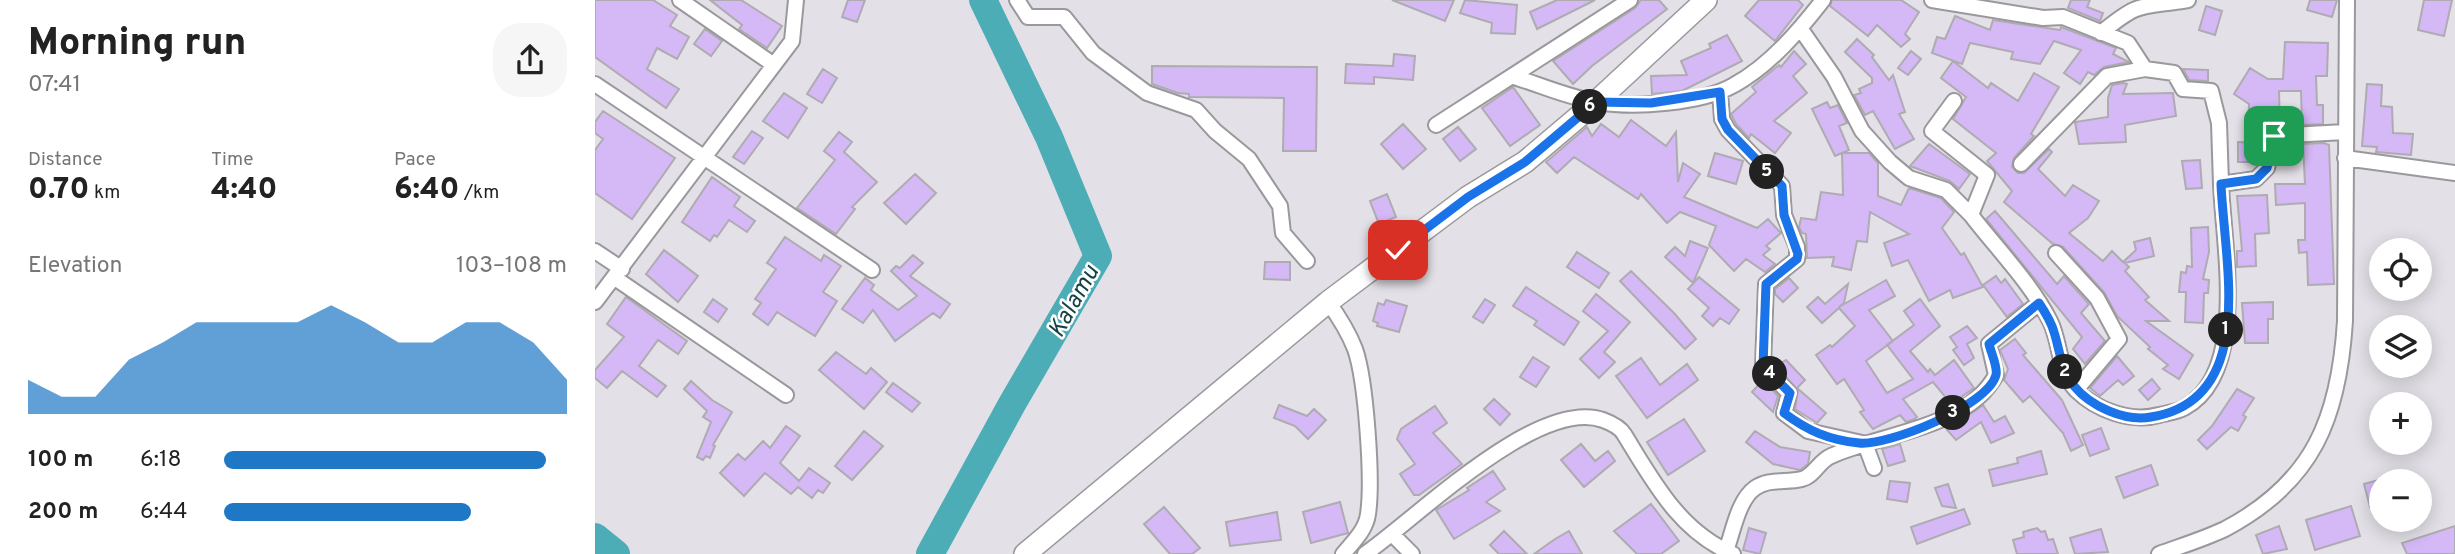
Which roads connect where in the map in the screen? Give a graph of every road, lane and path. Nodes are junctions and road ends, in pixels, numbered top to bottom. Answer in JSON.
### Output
{"nodes":[{"id":1,"x":680,"y":0,"type":"edge"},
{"id":2,"x":796,"y":0,"type":"edge"},
{"id":3,"x":1017,"y":0,"type":"edge"},
{"id":4,"x":1630,"y":0,"type":"edge"},
{"id":5,"x":1706,"y":0,"type":"edge"},
{"id":6,"x":1823,"y":0,"type":"edge"},
{"id":7,"x":1932,"y":0,"type":"edge"},
{"id":8,"x":2188,"y":0,"type":"edge"},
{"id":9,"x":2347,"y":0,"type":"edge"},
{"id":10,"x":1800,"y":28,"type":"junction"},
{"id":11,"x":2101,"y":33,"type":"junction"},
{"id":12,"x":774,"y":65,"type":"junction"},
{"id":13,"x":2145,"y":69,"type":"junction"},
{"id":14,"x":1514,"y":78,"type":"junction"},
{"id":15,"x":595,"y":84,"type":"edge"},
{"id":16,"x":1720,"y":92,"type":"junction"},
{"id":17,"x":1954,"y":101,"type":"dead end"},
{"id":18,"x":1596,"y":102,"type":"junction"},
{"id":19,"x":1436,"y":125,"type":"dead end"},
{"id":20,"x":2345,"y":132,"type":"junction"},
{"id":21,"x":2345,"y":158,"type":"junction"},
{"id":22,"x":703,"y":159,"type":"junction"},
{"id":23,"x":2021,"y":164,"type":"dead end"},
{"id":24,"x":2455,"y":173,"type":"edge"},
{"id":25,"x":2221,"y":184,"type":"junction"},
{"id":26,"x":1971,"y":215,"type":"junction"},
{"id":27,"x":595,"y":251,"type":"edge"},
{"id":28,"x":2056,"y":253,"type":"dead end"},
{"id":29,"x":1307,"y":261,"type":"dead end"},
{"id":30,"x":871,"y":270,"type":"dead end"},
{"id":31,"x":619,"y":274,"type":"junction"},
{"id":32,"x":595,"y":302,"type":"edge"},
{"id":33,"x":1328,"y":302,"type":"junction"},
{"id":34,"x":2039,"y":303,"type":"junction"},
{"id":35,"x":2076,"y":390,"type":"junction"},
{"id":36,"x":786,"y":395,"type":"dead end"},
{"id":37,"x":1862,"y":443,"type":"junction"},
{"id":38,"x":1874,"y":468,"type":"dead end"},
{"id":39,"x":1393,"y":535,"type":"junction"},
{"id":40,"x":1729,"y":553,"type":"edge"},
{"id":41,"x":1025,"y":554,"type":"edge"},
{"id":42,"x":1343,"y":554,"type":"edge"},
{"id":43,"x":1365,"y":554,"type":"edge"},
{"id":44,"x":1412,"y":554,"type":"edge"},
{"id":45,"x":2159,"y":554,"type":"edge"}],
"edges":[{"from":1,"to":12,"type":"street"},
{"from":2,"to":12,"type":"street"},
{"from":3,"to":29,"type":"street"},
{"from":4,"to":14,"type":"street"},
{"from":5,"to":18,"type":"main road"},
{"from":6,"to":10,"type":"street"},
{"from":7,"to":11,"type":"street"},
{"from":8,"to":11,"type":"street"},
{"from":9,"to":20,"type":"street"},
{"from":10,"to":16,"type":"street"},
{"from":10,"to":26,"type":"street"},
{"from":11,"to":13,"type":"street"},
{"from":12,"to":22,"type":"street"},
{"from":13,"to":23,"type":"street"},
{"from":13,"to":25,"type":"street"},
{"from":14,"to":18,"type":"street"},
{"from":14,"to":19,"type":"street"},
{"from":15,"to":22,"type":"street"},
{"from":16,"to":18,"type":"street"},
{"from":16,"to":37,"type":"street"},
{"from":17,"to":26,"type":"street"},
{"from":18,"to":33,"type":"main road"},
{"from":20,"to":21,"type":"street"},
{"from":20,"to":25,"type":"street"},
{"from":21,"to":24,"type":"street"},
{"from":21,"to":45,"type":"street"},
{"from":22,"to":30,"type":"street"},
{"from":22,"to":31,"type":"street"},
{"from":25,"to":35,"type":"street"},
{"from":26,"to":34,"type":"street"},
{"from":27,"to":31,"type":"street"},
{"from":28,"to":35,"type":"street"},
{"from":31,"to":32,"type":"street"},
{"from":31,"to":36,"type":"street"},
{"from":33,"to":41,"type":"main road"},
{"from":33,"to":42,"type":"street"},
{"from":34,"to":35,"type":"street"},
{"from":34,"to":37,"type":"street"},
{"from":37,"to":38,"type":"street"},
{"from":37,"to":40,"type":"street"},
{"from":39,"to":40,"type":"street"},
{"from":39,"to":43,"type":"street"},
{"from":39,"to":44,"type":"street"}]}
